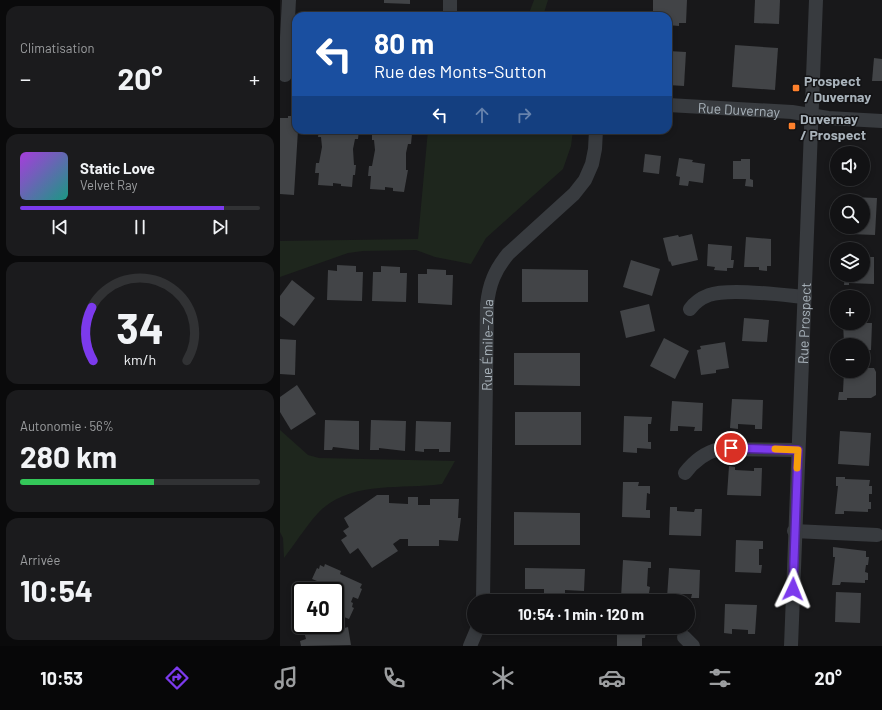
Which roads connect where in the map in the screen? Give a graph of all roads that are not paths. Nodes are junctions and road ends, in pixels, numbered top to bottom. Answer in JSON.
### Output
{"nodes":[{"id":1,"x":289,"y":0,"type":"edge"},
{"id":2,"x":450,"y":0,"type":"edge"},
{"id":3,"x":816,"y":0,"type":"edge"},
{"id":4,"x":450,"y":12,"type":"edge"},
{"id":5,"x":287,"y":76,"type":"edge"},
{"id":6,"x":672,"y":105,"type":"edge"},
{"id":7,"x":811,"y":115,"type":"junction"},
{"id":8,"x":882,"y":121,"type":"edge"},
{"id":9,"x":596,"y":134,"type":"edge"},
{"id":10,"x":804,"y":296,"type":"junction"},
{"id":11,"x":690,"y":309,"type":"dead end"},
{"id":12,"x":798,"y":450,"type":"junction"},
{"id":13,"x":685,"y":473,"type":"dead end"},
{"id":14,"x":794,"y":531,"type":"junction"},
{"id":15,"x":877,"y":535,"type":"dead end"},
{"id":16,"x":483,"y":594,"type":"edge"},
{"id":17,"x":475,"y":634,"type":"edge"},
{"id":18,"x":470,"y":646,"type":"edge"},
{"id":19,"x":791,"y":646,"type":"edge"}],
"edges":[{"from":1,"to":5,"type":"street"},
{"from":2,"to":4,"type":"street"},
{"from":3,"to":7,"type":"street","name":"Rue Prospect"},
{"from":6,"to":7,"type":"street","name":"Rue Duvernay"},
{"from":7,"to":8,"type":"street","name":"Rue Duvernay"},
{"from":7,"to":10,"type":"street","name":"Rue Prospect"},
{"from":9,"to":16,"type":"street","name":"Rue Émile-Zola"},
{"from":10,"to":11,"type":"street"},
{"from":10,"to":12,"type":"street","name":"Rue Prospect"},
{"from":12,"to":13,"type":"street"},
{"from":12,"to":14,"type":"street","name":"Rue Prospect"},
{"from":14,"to":15,"type":"street"},
{"from":14,"to":19,"type":"street","name":"Rue Prospect"},
{"from":17,"to":18,"type":"street"}]}
